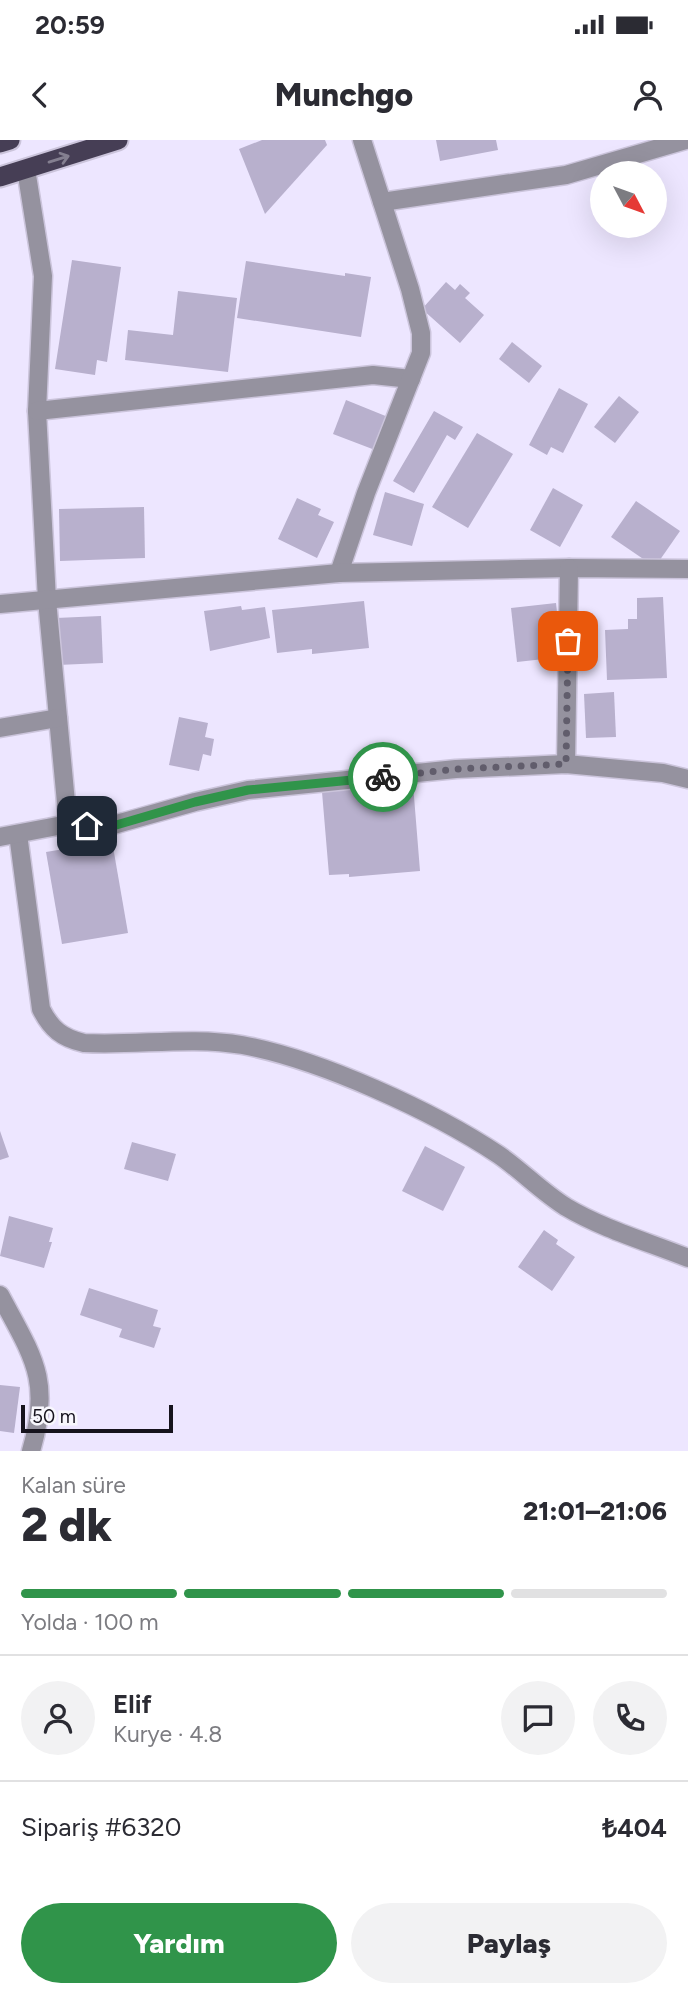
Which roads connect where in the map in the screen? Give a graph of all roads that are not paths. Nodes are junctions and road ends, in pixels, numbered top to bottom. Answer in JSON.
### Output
{"nodes":[{"id":1,"x":10,"y":140,"type":"edge"},
{"id":2,"x":118,"y":140,"type":"edge"},
{"id":3,"x":362,"y":140,"type":"edge"},
{"id":4,"x":686,"y":140,"type":"edge"},
{"id":5,"x":0,"y":143,"type":"edge"},
{"id":6,"x":26,"y":169,"type":"junction"},
{"id":7,"x":0,"y":177,"type":"edge"},
{"id":8,"x":382,"y":202,"type":"junction"},
{"id":9,"x":411,"y":379,"type":"junction"},
{"id":10,"x":37,"y":411,"type":"junction"},
{"id":11,"x":569,"y":568,"type":"junction"},
{"id":12,"x":688,"y":569,"type":"edge"},
{"id":13,"x":339,"y":573,"type":"junction"},
{"id":14,"x":47,"y":600,"type":"junction"},
{"id":15,"x":0,"y":604,"type":"edge"},
{"id":16,"x":58,"y":719,"type":"junction"},
{"id":17,"x":0,"y":728,"type":"edge"},
{"id":18,"x":566,"y":764,"type":"junction"},
{"id":19,"x":688,"y":779,"type":"edge"},
{"id":20,"x":68,"y":824,"type":"junction"},
{"id":21,"x":9,"y":835,"type":"edge"},
{"id":22,"x":688,"y":1258,"type":"edge"},
{"id":23,"x":0,"y":1295,"type":"edge"},
{"id":24,"x":31,"y":1451,"type":"edge"}],
"edges":[{"from":1,"to":5,"type":"highway"},
{"from":6,"to":2,"type":"highway","one_way":true},
{"from":3,"to":8,"type":"street"},
{"from":4,"to":8,"type":"street"},
{"from":6,"to":7,"type":"highway"},
{"from":6,"to":10,"type":"street"},
{"from":8,"to":9,"type":"street"},
{"from":9,"to":10,"type":"street"},
{"from":9,"to":13,"type":"street"},
{"from":10,"to":14,"type":"street"},
{"from":11,"to":12,"type":"street"},
{"from":11,"to":13,"type":"street"},
{"from":11,"to":18,"type":"street"},
{"from":13,"to":14,"type":"street"},
{"from":14,"to":15,"type":"street"},
{"from":14,"to":16,"type":"street"},
{"from":16,"to":17,"type":"street"},
{"from":16,"to":20,"type":"street"},
{"from":18,"to":19,"type":"street"},
{"from":18,"to":20,"type":"street"},
{"from":20,"to":21,"type":"street"},
{"from":21,"to":22,"type":"street"},
{"from":23,"to":24,"type":"street"}]}
